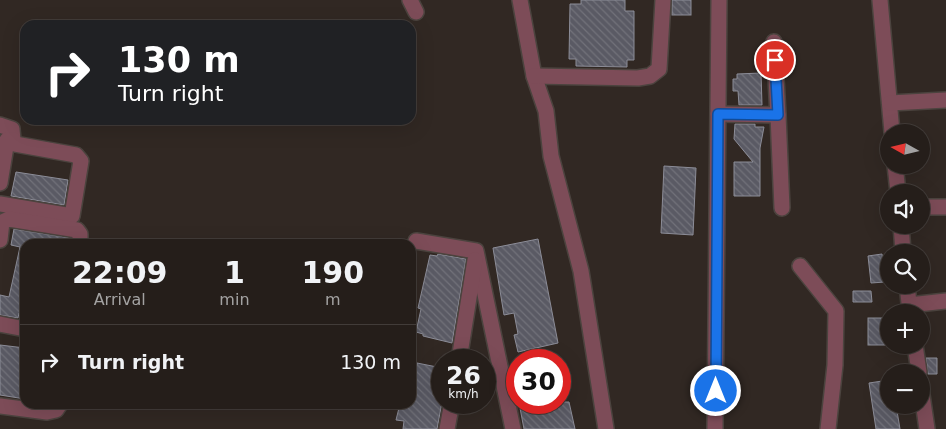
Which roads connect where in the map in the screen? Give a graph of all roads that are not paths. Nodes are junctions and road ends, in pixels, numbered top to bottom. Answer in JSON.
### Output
{"nodes":[{"id":1,"x":520,"y":0,"type":"edge"},
{"id":2,"x":663,"y":0,"type":"edge"},
{"id":3,"x":719,"y":0,"type":"edge"},
{"id":4,"x":880,"y":0,"type":"edge"},
{"id":5,"x":774,"y":42,"type":"dead end"},
{"id":6,"x":534,"y":76,"type":"junction"},
{"id":7,"x":946,"y":100,"type":"edge"},
{"id":8,"x":890,"y":103,"type":"junction"},
{"id":9,"x":718,"y":114,"type":"junction"},
{"id":10,"x":778,"y":115,"type":"junction"},
{"id":11,"x":891,"y":124,"type":"edge"},
{"id":12,"x":0,"y":125,"type":"edge"},
{"id":13,"x":13,"y":140,"type":"junction"},
{"id":14,"x":0,"y":183,"type":"edge"},
{"id":15,"x":0,"y":204,"type":"edge"},
{"id":16,"x":930,"y":207,"type":"edge"},
{"id":17,"x":946,"y":207,"type":"edge"},
{"id":18,"x":782,"y":208,"type":"dead end"},
{"id":19,"x":80,"y":239,"type":"edge"},
{"id":20,"x":0,"y":240,"type":"edge"},
{"id":21,"x":416,"y":241,"type":"dead end"},
{"id":22,"x":476,"y":251,"type":"junction"},
{"id":23,"x":800,"y":266,"type":"dead end"},
{"id":24,"x":946,"y":302,"type":"edge"},
{"id":25,"x":930,"y":305,"type":"edge"},
{"id":26,"x":0,"y":324,"type":"edge"},
{"id":27,"x":20,"y":328,"type":"edge"},
{"id":28,"x":461,"y":349,"type":"edge"},
{"id":29,"x":0,"y":406,"type":"edge"},
{"id":30,"x":20,"y":409,"type":"edge"},
{"id":31,"x":24,"y":409,"type":"edge"},
{"id":32,"x":57,"y":409,"type":"edge"},
{"id":33,"x":450,"y":414,"type":"edge"},
{"id":34,"x":925,"y":414,"type":"edge"},
{"id":35,"x":447,"y":429,"type":"edge"},
{"id":36,"x":513,"y":429,"type":"edge"},
{"id":37,"x":606,"y":429,"type":"edge"},
{"id":38,"x":715,"y":429,"type":"edge"},
{"id":39,"x":828,"y":429,"type":"edge"},
{"id":40,"x":927,"y":429,"type":"edge"}],
"edges":[{"from":1,"to":6,"type":"street"},
{"from":2,"to":6,"type":"street"},
{"from":3,"to":9,"type":"street"},
{"from":4,"to":8,"type":"street"},
{"from":5,"to":10,"type":"street"},
{"from":6,"to":37,"type":"street"},
{"from":7,"to":8,"type":"street"},
{"from":8,"to":11,"type":"street"},
{"from":9,"to":10,"type":"street"},
{"from":9,"to":38,"type":"street"},
{"from":10,"to":18,"type":"street"},
{"from":12,"to":13,"type":"street"},
{"from":13,"to":14,"type":"street"},
{"from":13,"to":15,"type":"street"},
{"from":16,"to":17,"type":"street"},
{"from":19,"to":20,"type":"street"},
{"from":21,"to":22,"type":"street"},
{"from":22,"to":28,"type":"street"},
{"from":22,"to":36,"type":"street"},
{"from":23,"to":39,"type":"street"},
{"from":24,"to":25,"type":"street"},
{"from":26,"to":27,"type":"street"},
{"from":29,"to":30,"type":"street"},
{"from":31,"to":32,"type":"street"},
{"from":33,"to":35,"type":"street"},
{"from":34,"to":40,"type":"street"}]}
